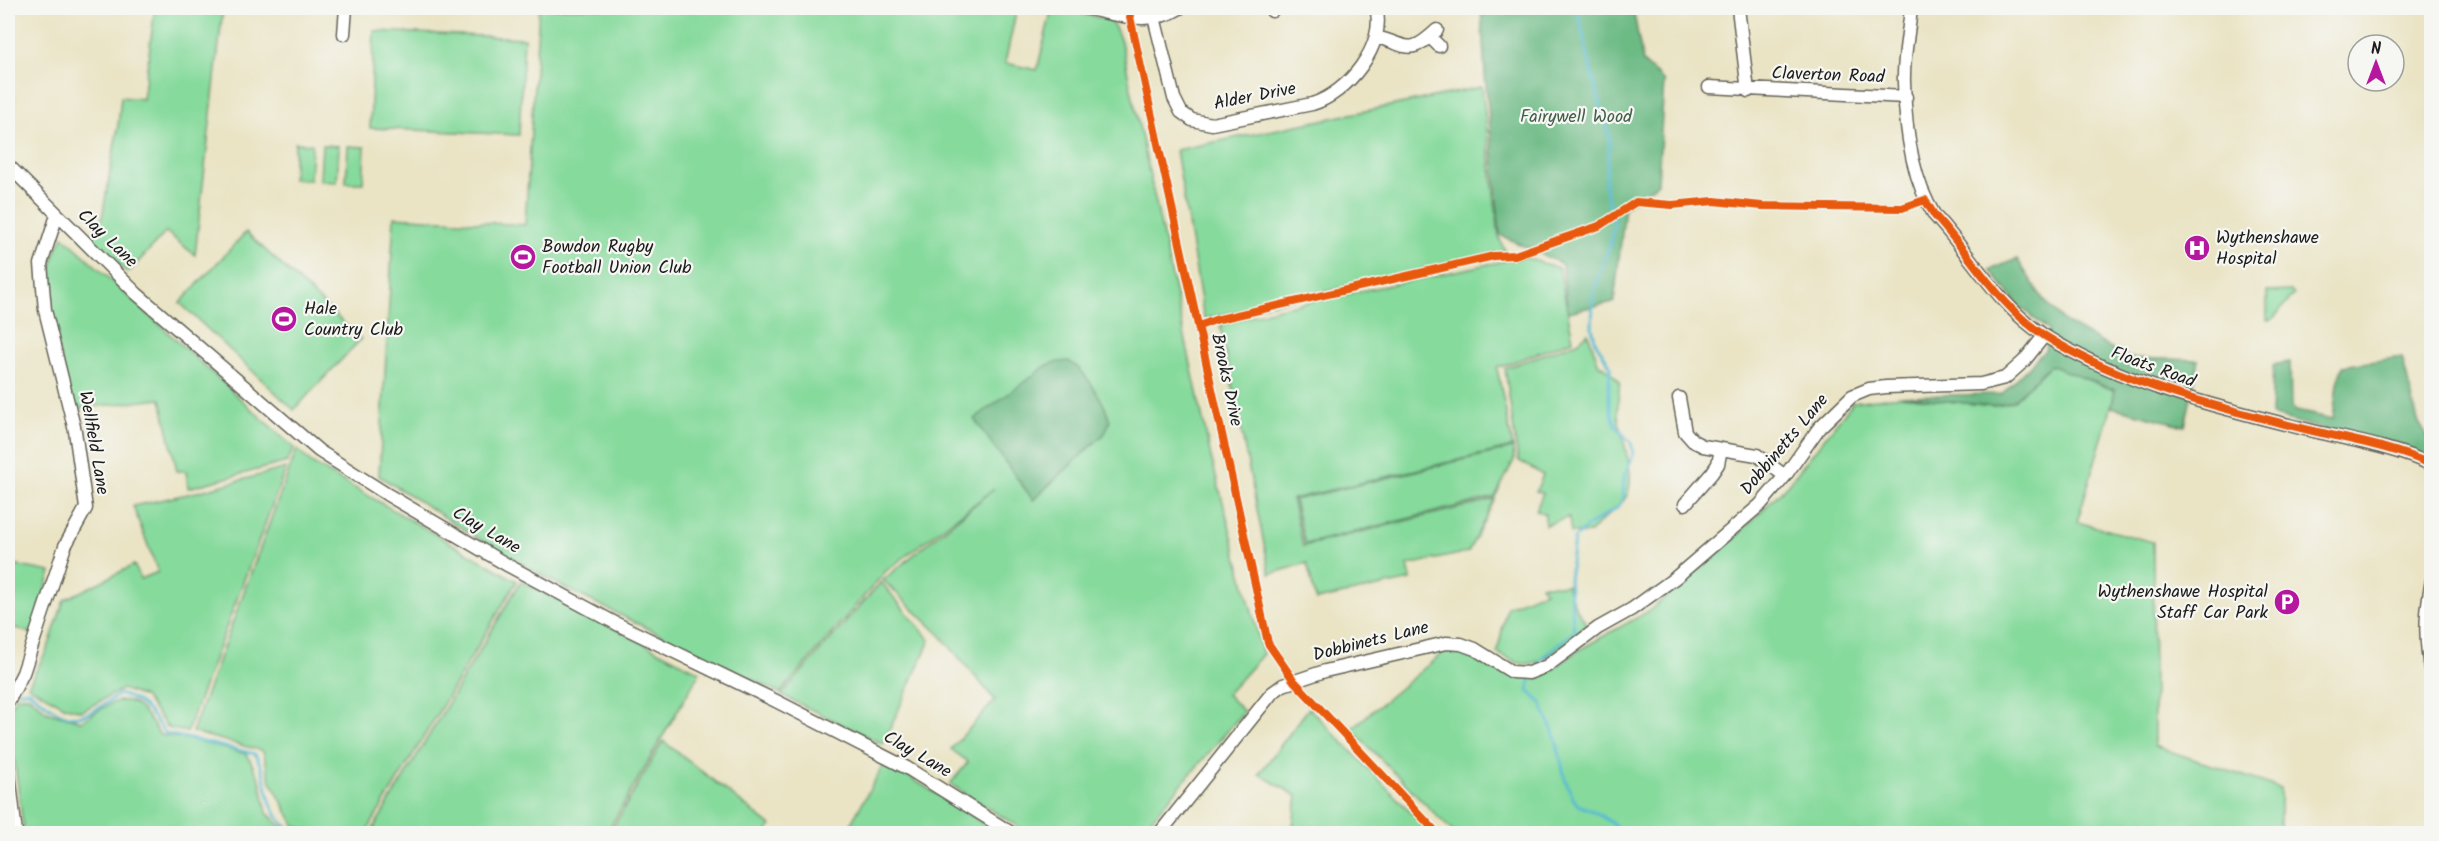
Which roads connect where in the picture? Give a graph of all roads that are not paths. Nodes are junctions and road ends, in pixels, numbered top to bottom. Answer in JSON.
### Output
{"nodes":[{"id":1,"x":346,"y":8,"type":"edge"},
{"id":2,"x":1084,"y":8,"type":"edge"},
{"id":3,"x":1180,"y":8,"type":"edge"},
{"id":4,"x":1376,"y":8,"type":"edge"},
{"id":5,"x":1738,"y":8,"type":"edge"},
{"id":6,"x":1911,"y":8,"type":"edge"},
{"id":7,"x":1154,"y":17,"type":"junction"},
{"id":8,"x":344,"y":34,"type":"dead end"},
{"id":9,"x":1376,"y":37,"type":"junction"},
{"id":10,"x":1439,"y":46,"type":"dead end"},
{"id":11,"x":1709,"y":87,"type":"dead end"},
{"id":12,"x":1748,"y":91,"type":"junction"},
{"id":13,"x":1906,"y":97,"type":"junction"},
{"id":14,"x":8,"y":165,"type":"edge"},
{"id":15,"x":57,"y":215,"type":"junction"},
{"id":16,"x":2044,"y":336,"type":"junction"},
{"id":17,"x":1679,"y":398,"type":"dead end"},
{"id":18,"x":1721,"y":449,"type":"junction"},
{"id":19,"x":2432,"y":465,"type":"edge"},
{"id":20,"x":1785,"y":476,"type":"junction"},
{"id":21,"x":1685,"y":504,"type":"dead end"},
{"id":22,"x":2432,"y":580,"type":"edge"},
{"id":23,"x":1547,"y":666,"type":"joint"},
{"id":24,"x":2432,"y":680,"type":"edge"},
{"id":25,"x":8,"y":702,"type":"edge"},
{"id":26,"x":8,"y":765,"type":"edge"},
{"id":27,"x":16,"y":834,"type":"edge"},
{"id":28,"x":1013,"y":834,"type":"edge"},
{"id":29,"x":1159,"y":834,"type":"edge"}],
"edges":[{"from":1,"to":8,"type":"street"},
{"from":2,"to":7,"type":"street"},
{"from":3,"to":7,"type":"street"},
{"from":4,"to":9,"type":"street","name":"Alder Drive"},
{"from":5,"to":12,"type":"street","name":"Claverton Road"},
{"from":6,"to":13,"type":"street","name":"Floats Road"},
{"from":7,"to":9,"type":"street","name":"Alder Drive"},
{"from":9,"to":10,"type":"street"},
{"from":11,"to":12,"type":"street","name":"Claverton Road"},
{"from":12,"to":13,"type":"street","name":"Claverton Road"},
{"from":13,"to":16,"type":"street","name":"Floats Road"},
{"from":14,"to":15,"type":"street","name":"Clay Lane"},
{"from":15,"to":25,"type":"street","name":"Wellfield Lane"},
{"from":15,"to":28,"type":"street","name":"Clay Lane"},
{"from":16,"to":19,"type":"street","name":"Floats Road"},
{"from":16,"to":20,"type":"street","name":"Dobbinetts Lane"},
{"from":17,"to":18,"type":"street"},
{"from":18,"to":20,"type":"street"},
{"from":18,"to":21,"type":"street"},
{"from":20,"to":23,"type":"street","name":"Dobbinetts Lane"},
{"from":22,"to":24,"type":"street"},
{"from":23,"to":29,"type":"street","name":"Dobbinets Lane"},
{"from":26,"to":27,"type":"street"}]}
